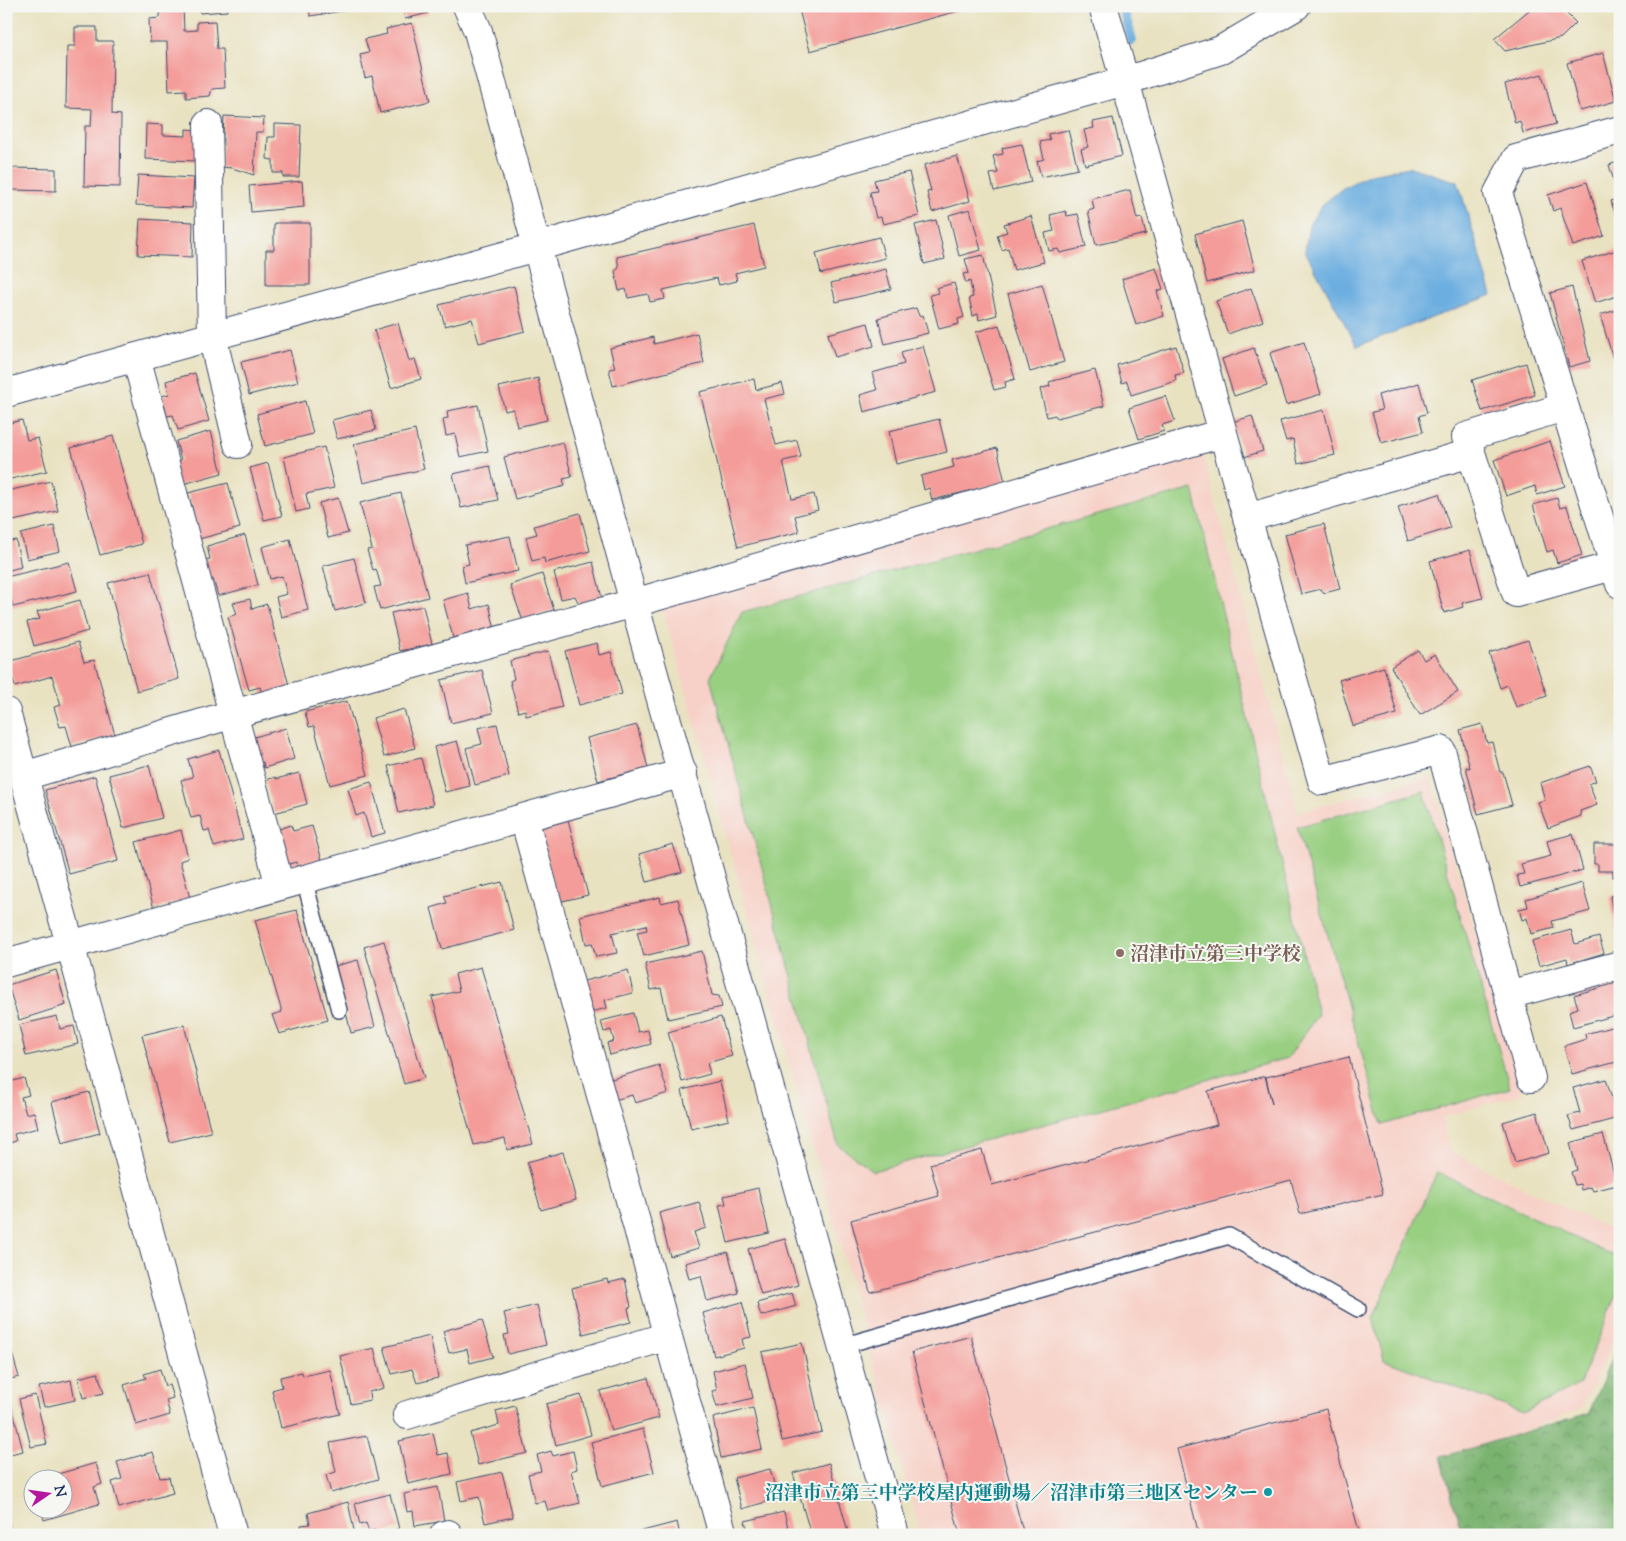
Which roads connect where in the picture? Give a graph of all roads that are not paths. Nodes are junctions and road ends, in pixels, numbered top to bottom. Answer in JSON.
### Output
{"nodes":[{"id":1,"x":467,"y":6,"type":"edge"},
{"id":2,"x":1103,"y":6,"type":"edge"},
{"id":3,"x":1296,"y":6,"type":"edge"},
{"id":4,"x":1125,"y":81,"type":"junction"},
{"id":5,"x":208,"y":124,"type":"dead end"},
{"id":6,"x":1620,"y":130,"type":"edge"},
{"id":7,"x":536,"y":247,"type":"junction"},
{"id":8,"x":212,"y":336,"type":"junction"},
{"id":9,"x":136,"y":357,"type":"junction"},
{"id":10,"x":6,"y":393,"type":"edge"},
{"id":11,"x":1564,"y":407,"type":"junction"},
{"id":12,"x":1223,"y":433,"type":"junction"},
{"id":13,"x":238,"y":444,"type":"dead end"},
{"id":14,"x":1471,"y":453,"type":"junction"},
{"id":15,"x":1247,"y":518,"type":"junction"},
{"id":16,"x":1618,"y":571,"type":"edge"},
{"id":17,"x":634,"y":602,"type":"junction"},
{"id":18,"x":6,"y":712,"type":"edge"},
{"id":19,"x":233,"y":714,"type":"junction"},
{"id":20,"x":682,"y":773,"type":"junction"},
{"id":21,"x":24,"y":776,"type":"junction"},
{"id":22,"x":524,"y":818,"type":"junction"},
{"id":23,"x":292,"y":883,"type":"junction"},
{"id":24,"x":71,"y":945,"type":"junction"},
{"id":25,"x":6,"y":963,"type":"edge"},
{"id":26,"x":1620,"y":965,"type":"edge"},
{"id":27,"x":1508,"y":995,"type":"junction"},
{"id":28,"x":339,"y":1010,"type":"dead end"},
{"id":29,"x":1531,"y":1078,"type":"dead end"},
{"id":30,"x":1358,"y":1309,"type":"dead end"},
{"id":31,"x":668,"y":1336,"type":"junction"},
{"id":32,"x":842,"y":1346,"type":"junction"},
{"id":33,"x":407,"y":1415,"type":"dead end"},
{"id":34,"x":234,"y":1535,"type":"edge"},
{"id":35,"x":723,"y":1535,"type":"edge"},
{"id":36,"x":895,"y":1535,"type":"edge"}],
"edges":[{"from":1,"to":7,"type":"street"},
{"from":2,"to":4,"type":"street"},
{"from":3,"to":4,"type":"street"},
{"from":4,"to":7,"type":"street"},
{"from":4,"to":12,"type":"street"},
{"from":5,"to":8,"type":"street"},
{"from":6,"to":11,"type":"street"},
{"from":7,"to":8,"type":"street"},
{"from":7,"to":17,"type":"street"},
{"from":8,"to":9,"type":"street"},
{"from":8,"to":13,"type":"street"},
{"from":9,"to":10,"type":"street"},
{"from":9,"to":19,"type":"street"},
{"from":11,"to":14,"type":"street"},
{"from":11,"to":16,"type":"street"},
{"from":12,"to":15,"type":"street"},
{"from":12,"to":17,"type":"street"},
{"from":14,"to":15,"type":"street"},
{"from":14,"to":16,"type":"street"},
{"from":15,"to":27,"type":"street"},
{"from":17,"to":19,"type":"street"},
{"from":17,"to":20,"type":"street"},
{"from":18,"to":21,"type":"street"},
{"from":19,"to":21,"type":"street"},
{"from":19,"to":23,"type":"street"},
{"from":20,"to":22,"type":"street"},
{"from":20,"to":32,"type":"street"},
{"from":21,"to":24,"type":"street"},
{"from":22,"to":23,"type":"street"},
{"from":22,"to":31,"type":"street"},
{"from":23,"to":24,"type":"street"},
{"from":23,"to":28,"type":"lane"},
{"from":24,"to":25,"type":"street"},
{"from":24,"to":34,"type":"street"},
{"from":26,"to":27,"type":"street"},
{"from":27,"to":29,"type":"street"},
{"from":30,"to":32,"type":"lane"},
{"from":31,"to":33,"type":"street"},
{"from":31,"to":35,"type":"street"},
{"from":32,"to":36,"type":"street"}]}
